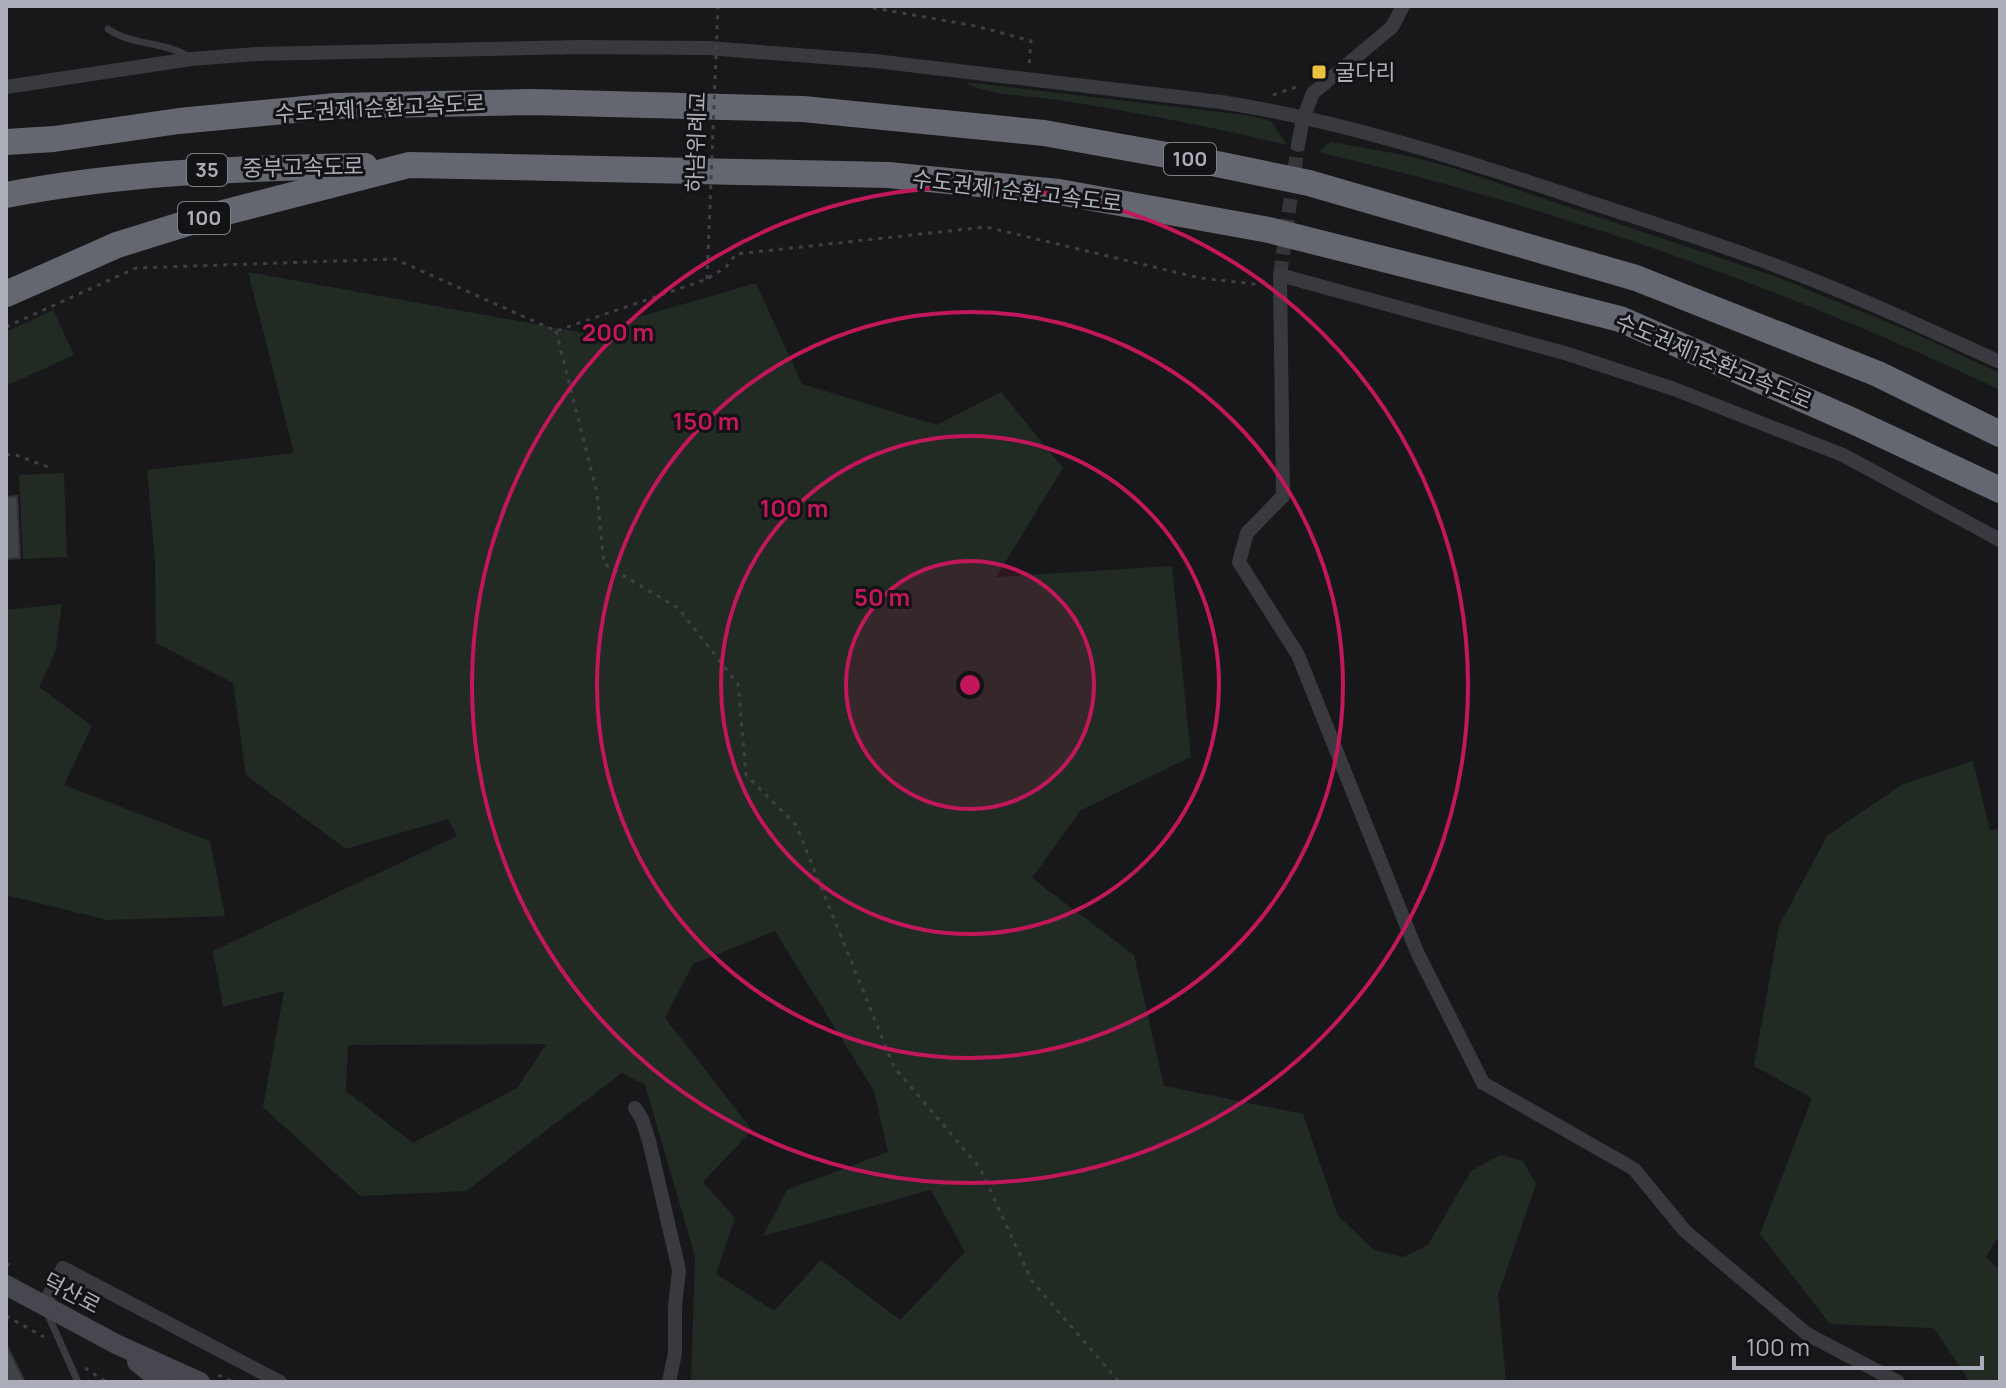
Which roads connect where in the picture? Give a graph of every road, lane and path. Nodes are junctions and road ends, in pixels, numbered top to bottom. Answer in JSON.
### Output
{"nodes":[{"id":1,"x":718,"y":6,"type":"edge"},
{"id":2,"x":863,"y":6,"type":"edge"},
{"id":3,"x":1403,"y":6,"type":"edge"},
{"id":4,"x":108,"y":29,"type":"dead end"},
{"id":5,"x":191,"y":59,"type":"junction"},
{"id":6,"x":1029,"y":68,"type":"dead end"},
{"id":7,"x":6,"y":87,"type":"edge"},
{"id":8,"x":1303,"y":119,"type":"junction"},
{"id":9,"x":54,"y":139,"type":"junction"},
{"id":10,"x":6,"y":142,"type":"edge"},
{"id":11,"x":1298,"y":145,"type":"tunnel mouth"},
{"id":12,"x":6,"y":150,"type":"edge"},
{"id":13,"x":409,"y":165,"type":"junction"},
{"id":14,"x":6,"y":195,"type":"edge"},
{"id":15,"x":1280,"y":275,"type":"junction"},
{"id":16,"x":707,"y":279,"type":"junction"},
{"id":17,"x":6,"y":294,"type":"edge"},
{"id":18,"x":6,"y":327,"type":"edge"},
{"id":19,"x":556,"y":331,"type":"junction"},
{"id":20,"x":2000,"y":362,"type":"edge"},
{"id":21,"x":2000,"y":434,"type":"edge"},
{"id":22,"x":6,"y":455,"type":"edge"},
{"id":23,"x":48,"y":467,"type":"dead end"},
{"id":24,"x":2000,"y":490,"type":"edge"},
{"id":25,"x":2000,"y":540,"type":"edge"},
{"id":26,"x":635,"y":1108,"type":"dead end"},
{"id":27,"x":6,"y":1285,"type":"edge"},
{"id":28,"x":44,"y":1305,"type":"junction"},
{"id":29,"x":116,"y":1344,"type":"junction"},
{"id":30,"x":78,"y":1382,"type":"edge"},
{"id":31,"x":162,"y":1382,"type":"edge"},
{"id":32,"x":200,"y":1382,"type":"edge"},
{"id":33,"x":280,"y":1382,"type":"edge"},
{"id":34,"x":669,"y":1382,"type":"edge"},
{"id":35,"x":1119,"y":1382,"type":"edge"},
{"id":36,"x":1898,"y":1382,"type":"edge"}],
"edges":[{"from":1,"to":16,"type":"path","name":"하남위례교","bridge":true},
{"from":2,"to":6,"type":"path"},
{"from":3,"to":8,"type":"street"},
{"from":4,"to":5,"type":"lane"},
{"from":5,"to":7,"type":"street"},
{"from":5,"to":8,"type":"street"},
{"from":8,"to":11,"type":"street"},
{"from":8,"to":20,"type":"street"},
{"from":9,"to":10,"type":"highway","name":"수도권제1순환고속도로","number":"100"},
{"from":9,"to":12,"type":"highway"},
{"from":9,"to":21,"type":"highway","name":"수도권제1순환고속도로","number":"100"},
{"from":13,"to":14,"type":"highway","name":"중부고속도로","number":"35"},
{"from":13,"to":17,"type":"highway","name":"수도권제1순환고속도로","number":"100"},
{"from":13,"to":24,"type":"highway","name":"수도권제1순환고속도로","number":"100"},
{"from":15,"to":16,"type":"path"},
{"from":15,"to":25,"type":"street"},
{"from":15,"to":36,"type":"street"},
{"from":16,"to":19,"type":"path"},
{"from":18,"to":19,"type":"path"},
{"from":19,"to":35,"type":"path"},
{"from":22,"to":23,"type":"path"},
{"from":26,"to":34,"type":"street"},
{"from":27,"to":28,"type":"main road","name":"덕산로"},
{"from":28,"to":29,"type":"main road","name":"덕산로"},
{"from":28,"to":30,"type":"lane"},
{"from":28,"to":33,"type":"street"},
{"from":29,"to":31,"type":"main road","name":"덕산로"},
{"from":29,"to":32,"type":"main road","name":"덕산로"}]}
